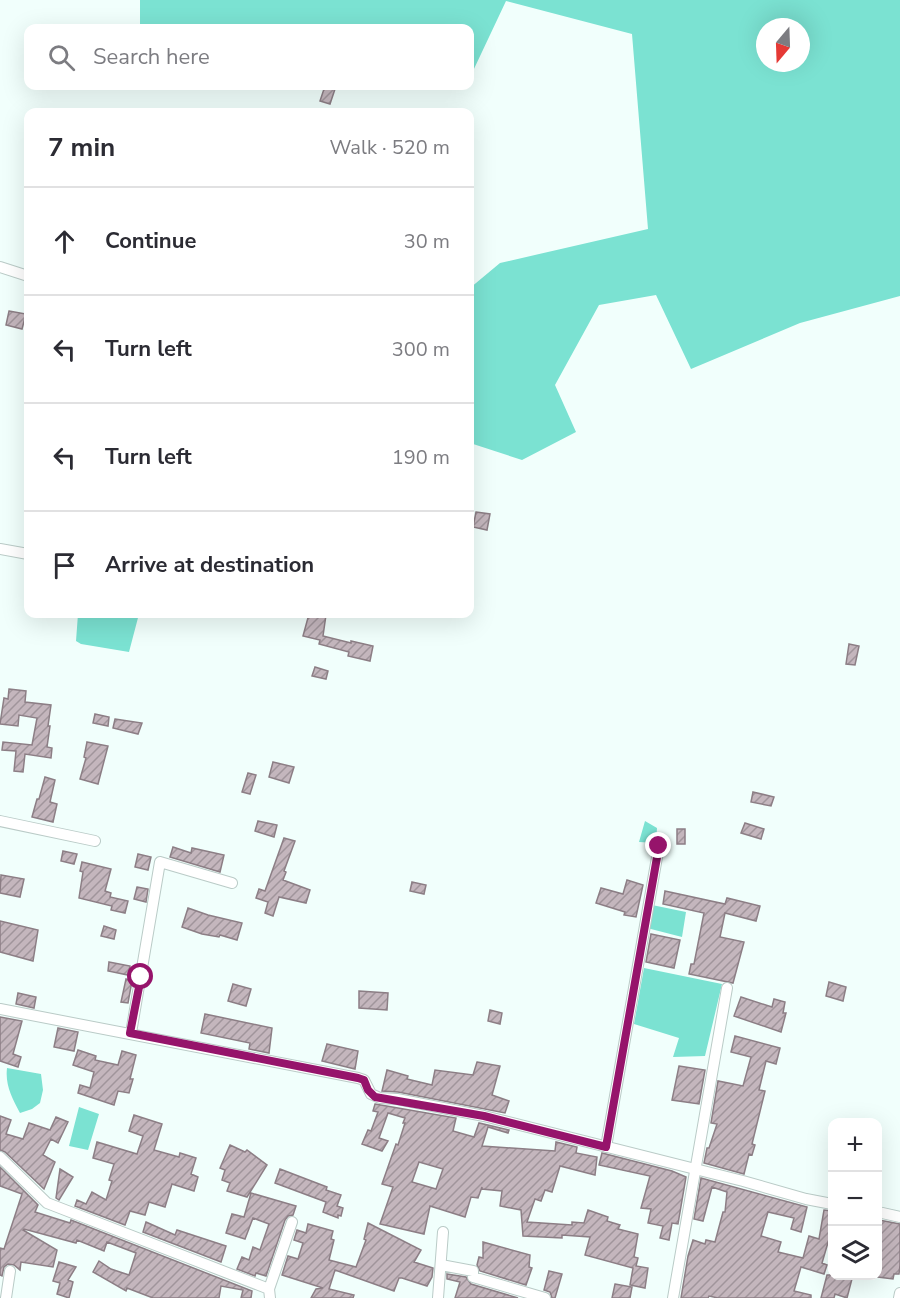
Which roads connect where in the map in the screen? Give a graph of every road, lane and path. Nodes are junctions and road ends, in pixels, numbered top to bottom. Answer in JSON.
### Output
{"nodes":[{"id":1,"x":0,"y":267,"type":"edge"},
{"id":2,"x":24,"y":275,"type":"edge"},
{"id":3,"x":0,"y":549,"type":"edge"},
{"id":4,"x":24,"y":553,"type":"edge"},
{"id":5,"x":0,"y":821,"type":"edge"},
{"id":6,"x":94,"y":840,"type":"dead end"},
{"id":7,"x":659,"y":846,"type":"dead end"},
{"id":8,"x":232,"y":883,"type":"dead end"},
{"id":9,"x":727,"y":988,"type":"dead end"},
{"id":10,"x":0,"y":1009,"type":"edge"},
{"id":11,"x":130,"y":1033,"type":"junction"},
{"id":12,"x":606,"y":1147,"type":"junction"},
{"id":13,"x":0,"y":1157,"type":"edge"},
{"id":14,"x":696,"y":1170,"type":"junction"},
{"id":15,"x":828,"y":1203,"type":"edge"},
{"id":16,"x":882,"y":1213,"type":"edge"},
{"id":17,"x":900,"y":1217,"type":"edge"},
{"id":18,"x":292,"y":1222,"type":"dead end"},
{"id":19,"x":444,"y":1232,"type":"dead end"},
{"id":20,"x":441,"y":1265,"type":"junction"},
{"id":21,"x":10,"y":1270,"type":"dead end"},
{"id":22,"x":900,"y":1293,"type":"edge"},
{"id":23,"x":269,"y":1294,"type":"edge"},
{"id":24,"x":6,"y":1298,"type":"edge"},
{"id":25,"x":438,"y":1298,"type":"edge"},
{"id":26,"x":545,"y":1298,"type":"edge"},
{"id":27,"x":673,"y":1298,"type":"edge"},
{"id":28,"x":899,"y":1298,"type":"edge"}],
"edges":[{"from":1,"to":2,"type":"street"},
{"from":3,"to":4,"type":"street"},
{"from":5,"to":6,"type":"street"},
{"from":7,"to":12,"type":"street"},
{"from":8,"to":11,"type":"street"},
{"from":9,"to":14,"type":"street"},
{"from":10,"to":11,"type":"street"},
{"from":11,"to":12,"type":"street"},
{"from":12,"to":14,"type":"street"},
{"from":13,"to":23,"type":"street"},
{"from":14,"to":15,"type":"street"},
{"from":14,"to":27,"type":"street"},
{"from":16,"to":17,"type":"street"},
{"from":18,"to":23,"type":"street"},
{"from":19,"to":20,"type":"street"},
{"from":20,"to":25,"type":"street"},
{"from":20,"to":26,"type":"street"},
{"from":21,"to":24,"type":"street"},
{"from":22,"to":28,"type":"street"}]}
